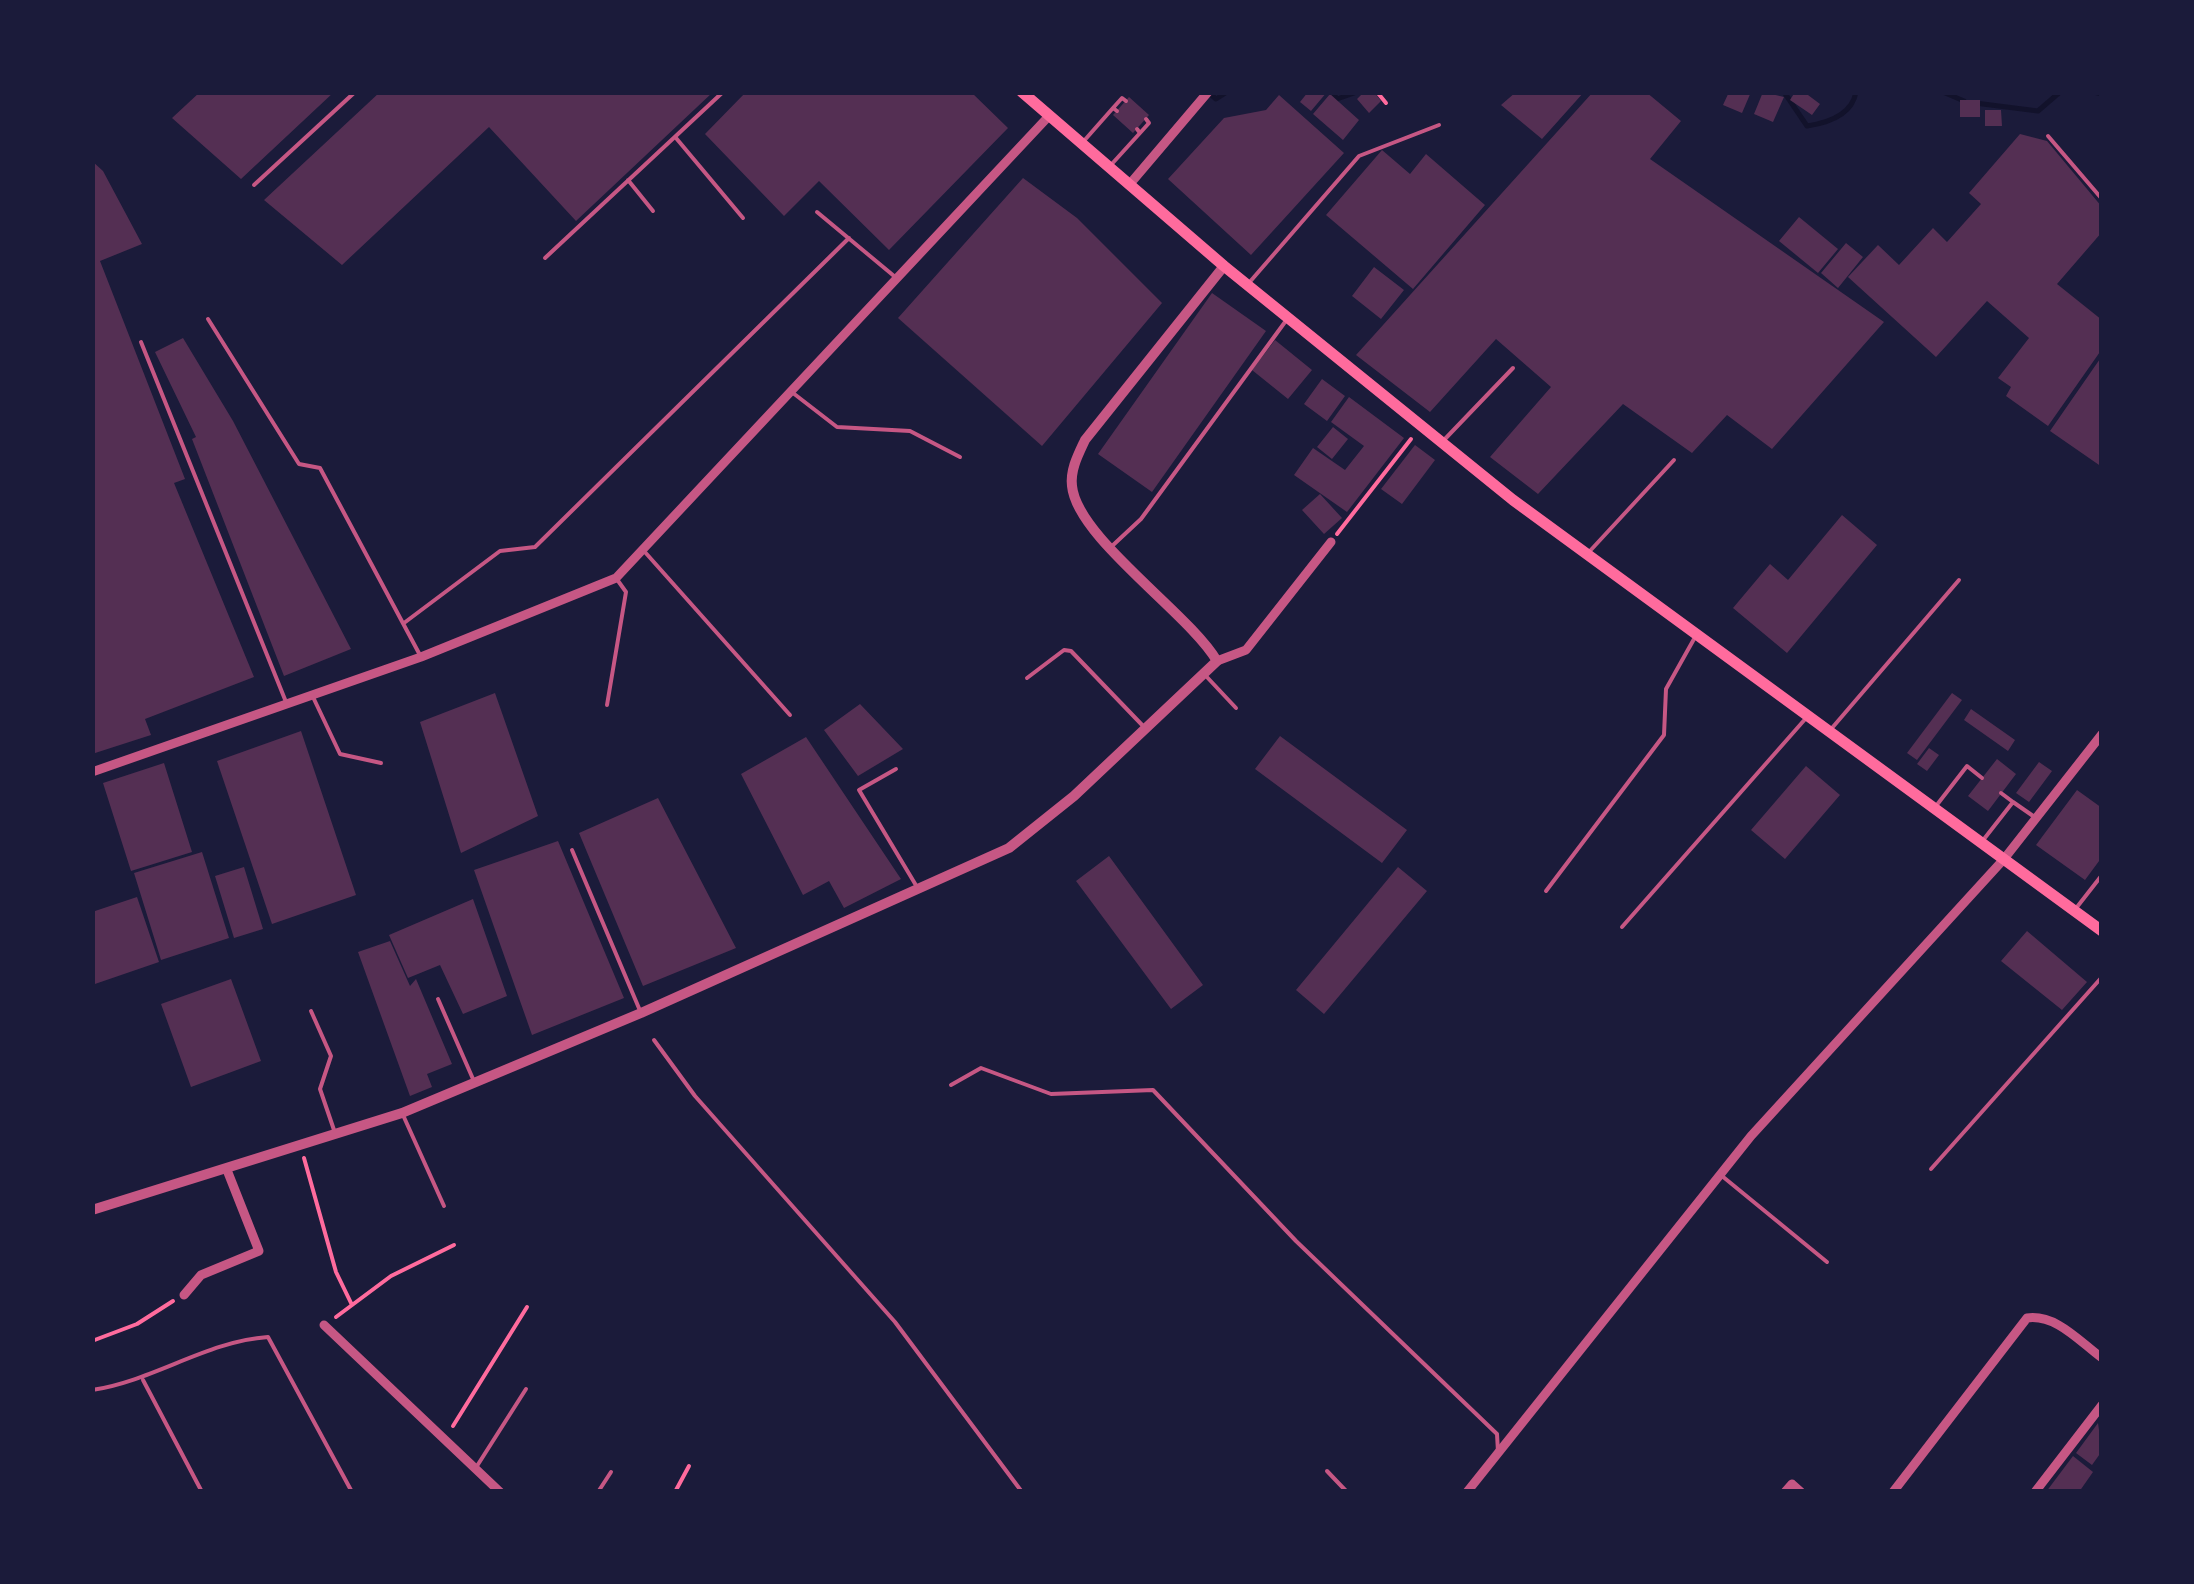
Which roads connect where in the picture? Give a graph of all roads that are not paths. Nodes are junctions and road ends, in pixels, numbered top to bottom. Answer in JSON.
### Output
{"nodes":[{"id":1,"x":356,"y":92,"type":"edge"},
{"id":2,"x":722,"y":92,"type":"edge"},
{"id":3,"x":1022,"y":92,"type":"edge"},
{"id":4,"x":1208,"y":92,"type":"edge"},
{"id":5,"x":1126,"y":101,"type":"dead end"},
{"id":6,"x":1048,"y":116,"type":"junction"},
{"id":7,"x":1146,"y":119,"type":"dead end"},
{"id":8,"x":1439,"y":125,"type":"dead end"},
{"id":9,"x":2048,"y":136,"type":"dead end"},
{"id":10,"x":676,"y":138,"type":"junction"},
{"id":11,"x":1080,"y":145,"type":"junction"},
{"id":12,"x":1108,"y":168,"type":"junction"},
{"id":13,"x":628,"y":180,"type":"junction"},
{"id":14,"x":254,"y":185,"type":"dead end"},
{"id":15,"x":1129,"y":185,"type":"junction"},
{"id":16,"x":2102,"y":199,"type":"edge"},
{"id":17,"x":653,"y":211,"type":"dead end"},
{"id":18,"x":817,"y":212,"type":"dead end"},
{"id":19,"x":743,"y":218,"type":"dead end"},
{"id":20,"x":848,"y":238,"type":"junction"},
{"id":21,"x":545,"y":258,"type":"dead end"},
{"id":22,"x":1224,"y":266,"type":"junction"},
{"id":23,"x":897,"y":279,"type":"junction"},
{"id":24,"x":1248,"y":285,"type":"junction"},
{"id":25,"x":1288,"y":318,"type":"junction"},
{"id":26,"x":208,"y":319,"type":"dead end"},
{"id":27,"x":141,"y":342,"type":"dead end"},
{"id":28,"x":1513,"y":368,"type":"dead end"},
{"id":29,"x":792,"y":392,"type":"junction"},
{"id":30,"x":1440,"y":443,"type":"junction"},
{"id":31,"x":960,"y":457,"type":"dead end"},
{"id":32,"x":1674,"y":460,"type":"dead end"},
{"id":33,"x":1331,"y":542,"type":"road end"},
{"id":34,"x":1111,"y":547,"type":"junction"},
{"id":35,"x":644,"y":552,"type":"junction"},
{"id":36,"x":1585,"y":556,"type":"junction"},
{"id":37,"x":616,"y":578,"type":"junction"},
{"id":38,"x":1959,"y":580,"type":"dead end"},
{"id":39,"x":404,"y":624,"type":"junction"},
{"id":40,"x":1695,"y":637,"type":"junction"},
{"id":41,"x":421,"y":658,"type":"junction"},
{"id":42,"x":1217,"y":661,"type":"junction"},
{"id":43,"x":1205,"y":674,"type":"junction"},
{"id":44,"x":1027,"y":678,"type":"dead end"},
{"id":45,"x":312,"y":697,"type":"junction"},
{"id":46,"x":607,"y":705,"type":"dead end"},
{"id":47,"x":288,"y":706,"type":"junction"},
{"id":48,"x":1236,"y":708,"type":"dead end"},
{"id":49,"x":790,"y":715,"type":"dead end"},
{"id":50,"x":1807,"y":717,"type":"junction"},
{"id":51,"x":1146,"y":729,"type":"junction"},
{"id":52,"x":1828,"y":733,"type":"junction"},
{"id":53,"x":2102,"y":734,"type":"edge"},
{"id":54,"x":380,"y":762,"type":"dead end"},
{"id":55,"x":896,"y":769,"type":"dead end"},
{"id":56,"x":92,"y":772,"type":"edge"},
{"id":57,"x":1982,"y":778,"type":"dead end"},
{"id":58,"x":2001,"y":793,"type":"dead end"},
{"id":59,"x":2013,"y":802,"type":"junction"},
{"id":60,"x":1934,"y":808,"type":"junction"},
{"id":61,"x":2036,"y":818,"type":"junction"},
{"id":62,"x":1982,"y":843,"type":"junction"},
{"id":63,"x":572,"y":850,"type":"dead end"},
{"id":64,"x":2004,"y":859,"type":"junction"},
{"id":65,"x":2102,"y":875,"type":"edge"},
{"id":66,"x":920,"y":890,"type":"junction"},
{"id":67,"x":1546,"y":891,"type":"dead end"},
{"id":68,"x":2075,"y":910,"type":"junction"},
{"id":69,"x":1622,"y":927,"type":"dead end"},
{"id":70,"x":2102,"y":932,"type":"edge"},
{"id":71,"x":2102,"y":977,"type":"edge"},
{"id":72,"x":438,"y":999,"type":"dead end"},
{"id":73,"x":311,"y":1011,"type":"dead end"},
{"id":74,"x":641,"y":1013,"type":"junction"},
{"id":75,"x":654,"y":1040,"type":"dead end"},
{"id":76,"x":475,"y":1083,"type":"junction"},
{"id":77,"x":952,"y":1085,"type":"dead end"},
{"id":78,"x":402,"y":1113,"type":"junction"},
{"id":79,"x":336,"y":1135,"type":"junction"},
{"id":80,"x":1932,"y":1169,"type":"dead end"},
{"id":81,"x":226,"y":1170,"type":"junction"},
{"id":82,"x":1720,"y":1175,"type":"junction"},
{"id":83,"x":444,"y":1206,"type":"dead end"},
{"id":84,"x":92,"y":1210,"type":"edge"},
{"id":85,"x":1827,"y":1262,"type":"dead end"},
{"id":86,"x":184,"y":1294,"type":"road end"},
{"id":87,"x":324,"y":1326,"type":"road end"},
{"id":88,"x":2102,"y":1358,"type":"edge"},
{"id":89,"x":143,"y":1380,"type":"junction"},
{"id":90,"x":92,"y":1390,"type":"edge"},
{"id":91,"x":526,"y":1390,"type":"dead end"},
{"id":92,"x":2102,"y":1405,"type":"edge"},
{"id":93,"x":1498,"y":1453,"type":"junction"},
{"id":94,"x":474,"y":1470,"type":"junction"},
{"id":95,"x":1327,"y":1471,"type":"dead end"},
{"id":96,"x":612,"y":1472,"type":"dead end"},
{"id":97,"x":202,"y":1492,"type":"edge"},
{"id":98,"x":352,"y":1492,"type":"edge"},
{"id":99,"x":500,"y":1492,"type":"edge"},
{"id":100,"x":598,"y":1492,"type":"edge"},
{"id":101,"x":1022,"y":1492,"type":"edge"},
{"id":102,"x":1347,"y":1492,"type":"edge"},
{"id":103,"x":1467,"y":1492,"type":"edge"},
{"id":104,"x":1785,"y":1492,"type":"edge"},
{"id":105,"x":1801,"y":1492,"type":"edge"},
{"id":106,"x":1893,"y":1492,"type":"edge"},
{"id":107,"x":2035,"y":1492,"type":"edge"}],
"edges":[{"from":1,"to":14,"type":"lane"},
{"from":2,"to":10,"type":"lane"},
{"from":3,"to":6,"type":"main road"},
{"from":4,"to":15,"type":"street"},
{"from":5,"to":11,"type":"lane"},
{"from":6,"to":11,"type":"main road"},
{"from":6,"to":23,"type":"street"},
{"from":7,"to":12,"type":"lane"},
{"from":8,"to":24,"type":"lane"},
{"from":9,"to":16,"type":"lane"},
{"from":10,"to":13,"type":"lane"},
{"from":10,"to":19,"type":"lane"},
{"from":11,"to":12,"type":"main road"},
{"from":12,"to":15,"type":"main road"},
{"from":13,"to":17,"type":"lane"},
{"from":13,"to":21,"type":"lane"},
{"from":15,"to":22,"type":"main road"},
{"from":18,"to":20,"type":"lane"},
{"from":20,"to":23,"type":"lane"},
{"from":20,"to":39,"type":"lane"},
{"from":22,"to":24,"type":"main road"},
{"from":22,"to":34,"type":"street"},
{"from":23,"to":29,"type":"street"},
{"from":24,"to":25,"type":"main road"},
{"from":25,"to":30,"type":"main road"},
{"from":25,"to":34,"type":"lane"},
{"from":26,"to":39,"type":"lane"},
{"from":27,"to":47,"type":"lane"},
{"from":28,"to":30,"type":"lane"},
{"from":29,"to":31,"type":"lane"},
{"from":29,"to":35,"type":"street"},
{"from":30,"to":36,"type":"main road"},
{"from":32,"to":36,"type":"lane"},
{"from":33,"to":42,"type":"street"},
{"from":34,"to":42,"type":"street"},
{"from":35,"to":37,"type":"street"},
{"from":35,"to":49,"type":"lane"},
{"from":36,"to":40,"type":"main road"},
{"from":37,"to":41,"type":"street"},
{"from":37,"to":46,"type":"lane"},
{"from":38,"to":52,"type":"lane"},
{"from":39,"to":41,"type":"lane"},
{"from":40,"to":50,"type":"main road"},
{"from":40,"to":67,"type":"lane"},
{"from":41,"to":45,"type":"street"},
{"from":42,"to":43,"type":"street"},
{"from":43,"to":48,"type":"lane"},
{"from":43,"to":51,"type":"street"},
{"from":44,"to":51,"type":"lane"},
{"from":45,"to":47,"type":"street"},
{"from":45,"to":54,"type":"lane"},
{"from":47,"to":56,"type":"street"},
{"from":50,"to":52,"type":"main road"},
{"from":50,"to":69,"type":"lane"},
{"from":51,"to":66,"type":"street"},
{"from":52,"to":60,"type":"main road"},
{"from":53,"to":61,"type":"street"},
{"from":55,"to":66,"type":"lane"},
{"from":57,"to":60,"type":"lane"},
{"from":58,"to":59,"type":"lane"},
{"from":59,"to":61,"type":"lane"},
{"from":59,"to":62,"type":"lane"},
{"from":60,"to":62,"type":"main road"},
{"from":61,"to":64,"type":"street"},
{"from":62,"to":64,"type":"main road"},
{"from":63,"to":74,"type":"lane"},
{"from":64,"to":68,"type":"main road"},
{"from":64,"to":82,"type":"street"},
{"from":65,"to":68,"type":"lane"},
{"from":66,"to":74,"type":"street"},
{"from":68,"to":70,"type":"main road"},
{"from":71,"to":80,"type":"lane"},
{"from":72,"to":76,"type":"lane"},
{"from":73,"to":79,"type":"lane"},
{"from":74,"to":76,"type":"street"},
{"from":75,"to":101,"type":"lane"},
{"from":76,"to":78,"type":"street"},
{"from":77,"to":93,"type":"lane"},
{"from":78,"to":79,"type":"street"},
{"from":78,"to":83,"type":"lane"},
{"from":79,"to":81,"type":"street"},
{"from":81,"to":84,"type":"street"},
{"from":81,"to":86,"type":"street"},
{"from":82,"to":85,"type":"lane"},
{"from":82,"to":93,"type":"street"},
{"from":87,"to":94,"type":"street"},
{"from":88,"to":106,"type":"street"},
{"from":89,"to":90,"type":"lane"},
{"from":89,"to":97,"type":"lane"},
{"from":89,"to":98,"type":"lane"},
{"from":91,"to":94,"type":"lane"},
{"from":92,"to":107,"type":"street"},
{"from":93,"to":103,"type":"street"},
{"from":94,"to":99,"type":"street"},
{"from":95,"to":102,"type":"lane"},
{"from":96,"to":100,"type":"lane"},
{"from":104,"to":105,"type":"street"}]}
